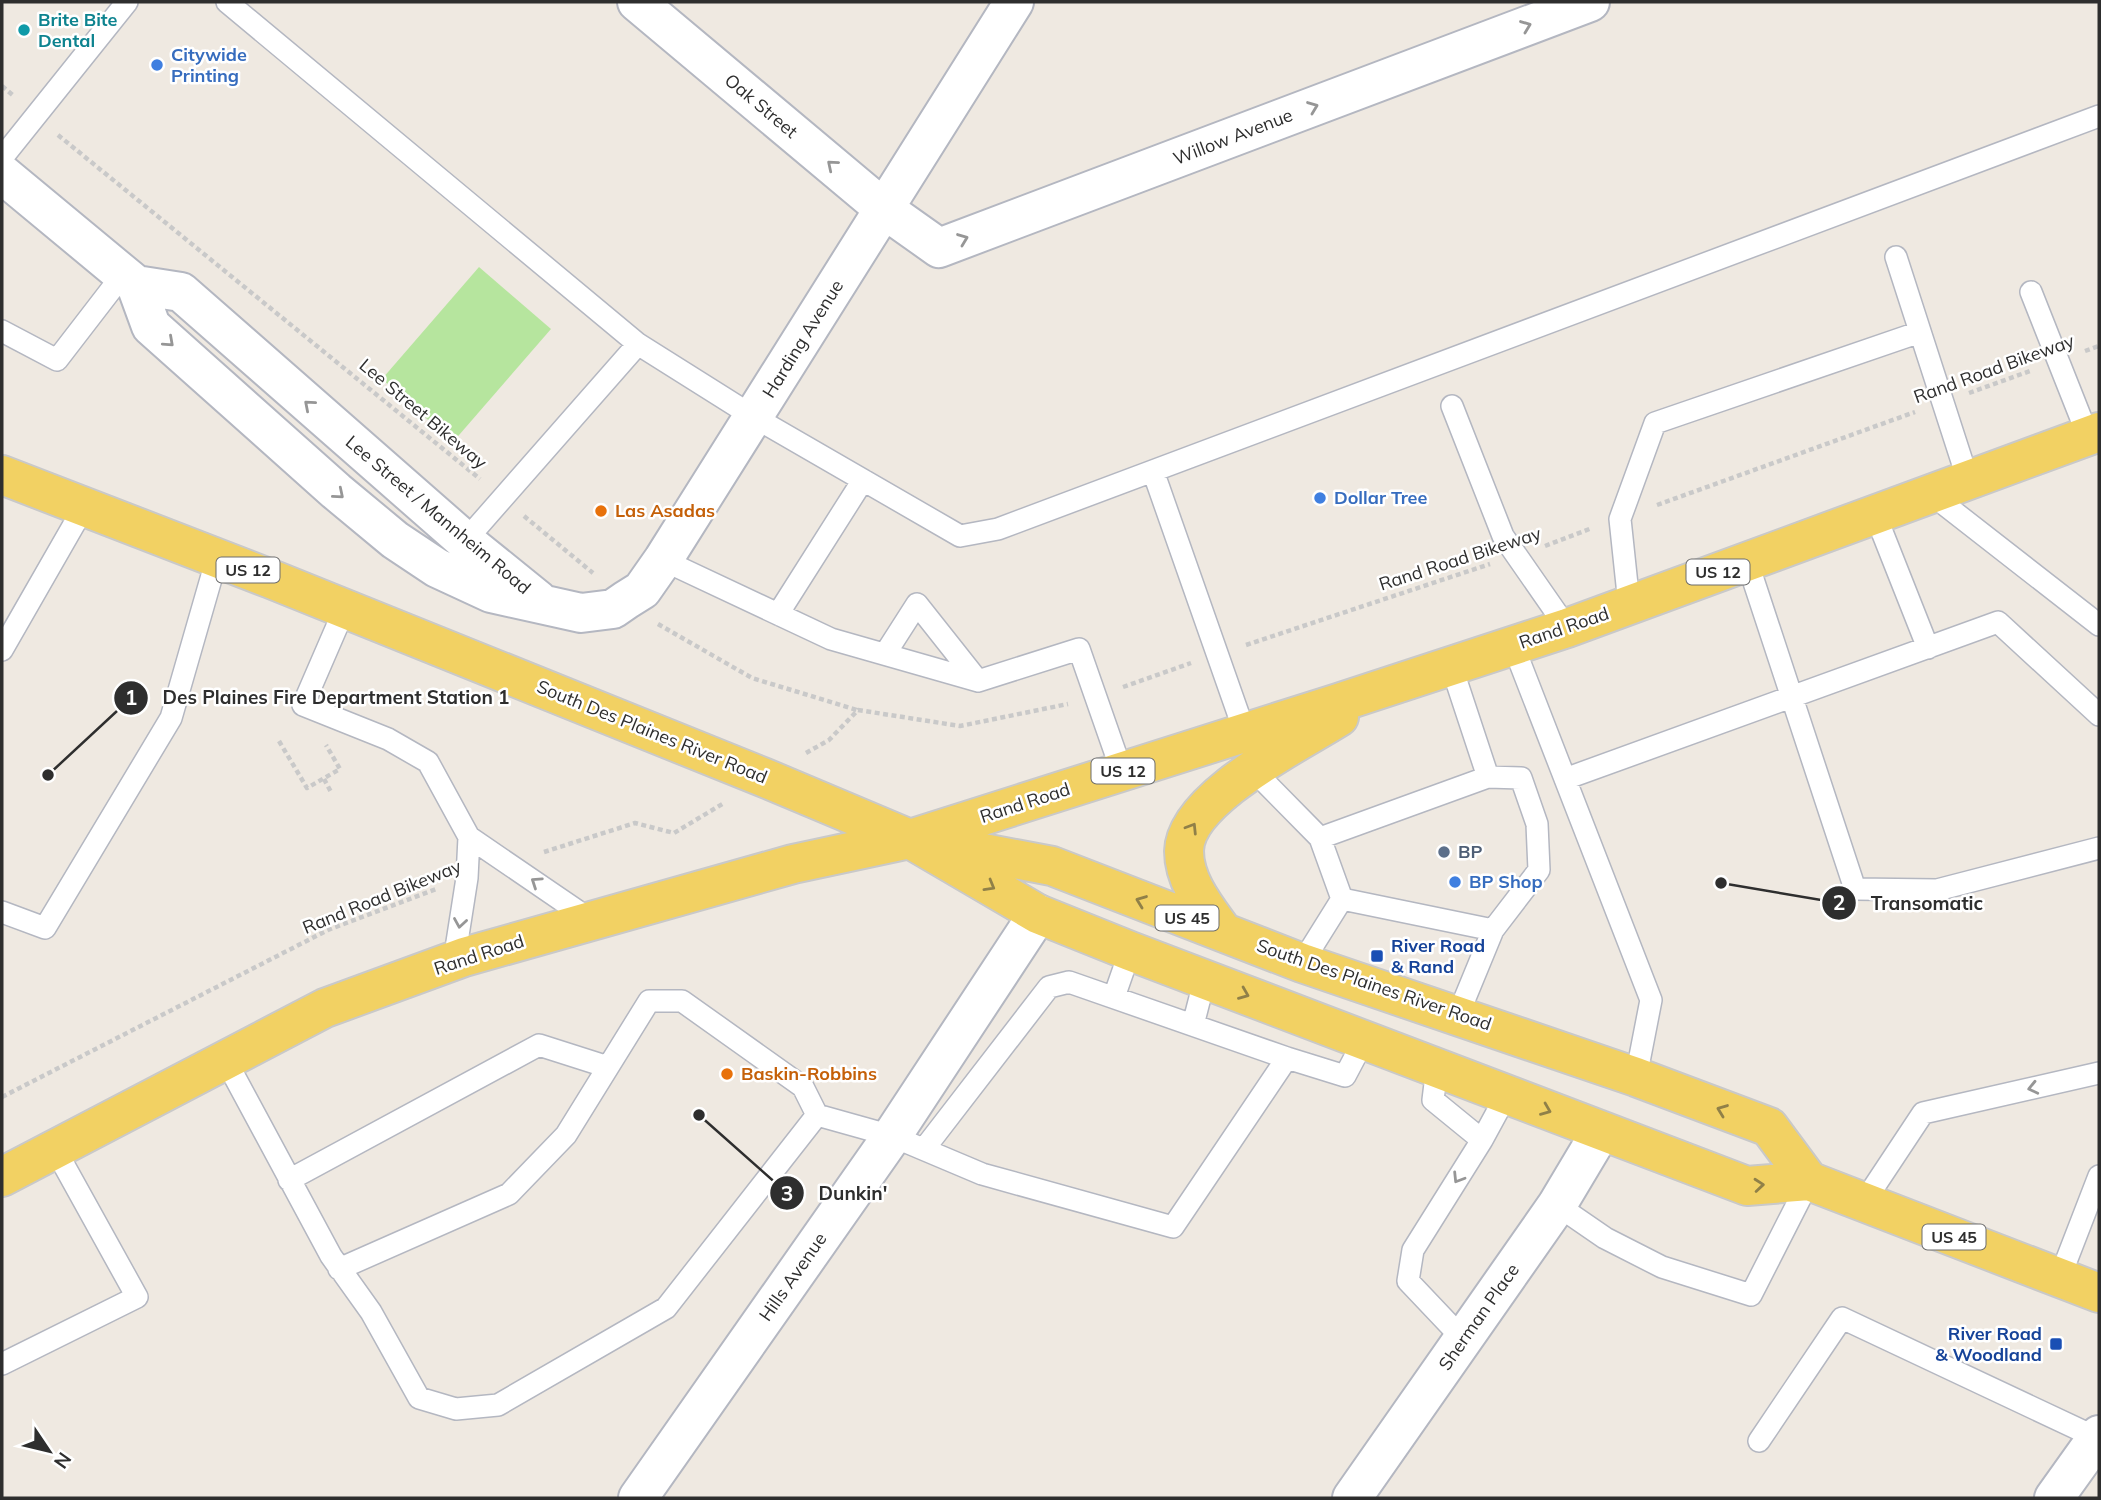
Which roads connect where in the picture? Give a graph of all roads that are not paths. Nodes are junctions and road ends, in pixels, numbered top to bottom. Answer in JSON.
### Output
{"nodes":[{"id":1,"x":127,"y":2,"type":"edge"},
{"id":2,"x":227,"y":2,"type":"edge"},
{"id":3,"x":637,"y":2,"type":"edge"},
{"id":4,"x":1014,"y":2,"type":"edge"},
{"id":5,"x":1590,"y":2,"type":"edge"},
{"id":6,"x":2099,"y":116,"type":"edge"},
{"id":7,"x":2,"y":158,"type":"edge"},
{"id":8,"x":2,"y":174,"type":"edge"},
{"id":9,"x":884,"y":209,"type":"junction"},
{"id":10,"x":1896,"y":257,"type":"dead end"},
{"id":11,"x":130,"y":279,"type":"junction"},
{"id":12,"x":2031,"y":292,"type":"dead end"},
{"id":13,"x":2,"y":331,"type":"edge"},
{"id":14,"x":1920,"y":332,"type":"junction"},
{"id":15,"x":638,"y":344,"type":"junction"},
{"id":16,"x":1452,"y":406,"type":"dead end"},
{"id":17,"x":754,"y":417,"type":"junction"},
{"id":18,"x":2094,"y":434,"type":"edge"},
{"id":19,"x":1153,"y":471,"type":"junction"},
{"id":20,"x":2,"y":475,"type":"edge"},
{"id":21,"x":863,"y":480,"type":"junction"},
{"id":22,"x":1968,"y":480,"type":"junction"},
{"id":23,"x":1931,"y":494,"type":"junction"},
{"id":24,"x":84,"y":507,"type":"junction"},
{"id":25,"x":1875,"y":514,"type":"junction"},
{"id":26,"x":465,"y":541,"type":"junction"},
{"id":27,"x":217,"y":558,"type":"junction"},
{"id":28,"x":663,"y":560,"type":"junction"},
{"id":29,"x":1747,"y":561,"type":"junction"},
{"id":30,"x":1629,"y":604,"type":"junction"},
{"id":31,"x":547,"y":607,"type":"junction"},
{"id":32,"x":345,"y":608,"type":"junction"},
{"id":33,"x":778,"y":614,"type":"junction"},
{"id":34,"x":2099,"y":625,"type":"edge"},
{"id":35,"x":1567,"y":628,"type":"junction"},
{"id":36,"x":1513,"y":645,"type":"junction"},
{"id":37,"x":1928,"y":648,"type":"junction"},
{"id":38,"x":2,"y":650,"type":"edge"},
{"id":39,"x":885,"y":654,"type":"junction"},
{"id":40,"x":1451,"y":665,"type":"junction"},
{"id":41,"x":978,"y":681,"type":"junction"},
{"id":42,"x":1386,"y":687,"type":"junction"},
{"id":43,"x":1792,"y":699,"type":"junction"},
{"id":44,"x":2099,"y":715,"type":"edge"},
{"id":45,"x":1245,"y":733,"type":"junction"},
{"id":46,"x":1254,"y":771,"type":"junction"},
{"id":47,"x":1122,"y":772,"type":"junction"},
{"id":48,"x":1488,"y":777,"type":"junction"},
{"id":49,"x":1565,"y":779,"type":"junction"},
{"id":50,"x":469,"y":836,"type":"junction"},
{"id":51,"x":1320,"y":838,"type":"junction"},
{"id":52,"x":910,"y":839,"type":"junction"},
{"id":53,"x":2099,"y":848,"type":"edge"},
{"id":54,"x":1342,"y":899,"type":"junction"},
{"id":55,"x":2,"y":912,"type":"edge"},
{"id":56,"x":1038,"y":914,"type":"junction"},
{"id":57,"x":592,"y":921,"type":"junction"},
{"id":58,"x":1493,"y":930,"type":"junction"},
{"id":59,"x":1223,"y":932,"type":"junction"},
{"id":60,"x":1130,"y":951,"type":"junction"},
{"id":61,"x":454,"y":961,"type":"junction"},
{"id":62,"x":1302,"y":963,"type":"junction"},
{"id":63,"x":1205,"y":978,"type":"junction"},
{"id":64,"x":1114,"y":997,"type":"junction"},
{"id":65,"x":1458,"y":1015,"type":"junction"},
{"id":66,"x":1193,"y":1025,"type":"junction"},
{"id":67,"x":1364,"y":1040,"type":"junction"},
{"id":68,"x":1287,"y":1058,"type":"junction"},
{"id":69,"x":225,"y":1059,"type":"junction"},
{"id":70,"x":608,"y":1067,"type":"junction"},
{"id":71,"x":1437,"y":1068,"type":"junction"},
{"id":72,"x":2099,"y":1073,"type":"edge"},
{"id":73,"x":1636,"y":1077,"type":"junction"},
{"id":74,"x":1507,"y":1094,"type":"junction"},
{"id":75,"x":817,"y":1115,"type":"junction"},
{"id":76,"x":1600,"y":1133,"type":"junction"},
{"id":77,"x":1482,"y":1140,"type":"junction"},
{"id":78,"x":908,"y":1142,"type":"junction"},
{"id":79,"x":55,"y":1149,"type":"junction"},
{"id":80,"x":2099,"y":1176,"type":"edge"},
{"id":81,"x":2,"y":1177,"type":"edge"},
{"id":82,"x":289,"y":1180,"type":"junction"},
{"id":83,"x":1810,"y":1181,"type":"junction"},
{"id":84,"x":1864,"y":1202,"type":"junction"},
{"id":85,"x":1557,"y":1205,"type":"junction"},
{"id":86,"x":339,"y":1269,"type":"junction"},
{"id":87,"x":2060,"y":1278,"type":"junction"},
{"id":88,"x":2099,"y":1293,"type":"edge"},
{"id":89,"x":1463,"y":1339,"type":"junction"},
{"id":90,"x":2,"y":1364,"type":"edge"},
{"id":91,"x":2098,"y":1436,"type":"edge"},
{"id":92,"x":1759,"y":1441,"type":"dead end"},
{"id":93,"x":638,"y":1498,"type":"edge"},
{"id":94,"x":1352,"y":1498,"type":"edge"},
{"id":95,"x":2054,"y":1498,"type":"edge"}],
"edges":[{"from":1,"to":7,"type":"lane"},
{"from":2,"to":15,"type":"lane"},
{"from":9,"to":3,"type":"street","name":"Oak Street","one_way":true},
{"from":4,"to":9,"type":"street","name":"Harding Avenue"},
{"from":9,"to":5,"type":"street","name":"Willow Avenue","one_way":true},
{"from":6,"to":19,"type":"lane"},
{"from":8,"to":11,"type":"street"},
{"from":9,"to":17,"type":"street","name":"Harding Avenue"},
{"from":10,"to":14,"type":"lane"},
{"from":11,"to":13,"type":"lane"},
{"from":26,"to":11,"type":"street","name":"Lee Street / Mannheim Road","one_way":true},
{"from":11,"to":31,"type":"street","name":"Lee Street / Mannheim Road","one_way":true},
{"from":12,"to":18,"type":"lane"},
{"from":14,"to":22,"type":"lane"},
{"from":14,"to":30,"type":"lane"},
{"from":15,"to":17,"type":"lane"},
{"from":15,"to":26,"type":"lane"},
{"from":16,"to":35,"type":"lane"},
{"from":17,"to":21,"type":"lane"},
{"from":17,"to":28,"type":"street","name":"Harding Avenue"},
{"from":18,"to":22,"type":"main road","name":"Rand Road","number":"US 12"},
{"from":19,"to":21,"type":"lane"},
{"from":19,"to":45,"type":"lane"},
{"from":20,"to":24,"type":"main road","name":"South Des Plaines River Road","number":"US 12"},
{"from":21,"to":33,"type":"lane"},
{"from":22,"to":23,"type":"main road","name":"Rand Road","number":"US 12"},
{"from":23,"to":25,"type":"main road","name":"Rand Road","number":"US 12"},
{"from":23,"to":34,"type":"lane"},
{"from":24,"to":27,"type":"main road","name":"South Des Plaines River Road","number":"US 12"},
{"from":24,"to":38,"type":"lane"},
{"from":25,"to":29,"type":"main road","name":"Rand Road","number":"US 12"},
{"from":25,"to":37,"type":"lane"},
{"from":26,"to":31,"type":"street","name":"Lee Street / Mannheim Road"},
{"from":27,"to":32,"type":"main road","name":"South Des Plaines River Road","number":"US 12"},
{"from":27,"to":55,"type":"lane"},
{"from":28,"to":31,"type":"street","name":"Harding Avenue"},
{"from":28,"to":33,"type":"lane"},
{"from":29,"to":30,"type":"main road","name":"Rand Road","number":"US 12"},
{"from":29,"to":43,"type":"lane"},
{"from":30,"to":35,"type":"main road","name":"Rand Road","number":"US 12"},
{"from":32,"to":50,"type":"lane"},
{"from":32,"to":52,"type":"main road","name":"South Des Plaines River Road","number":"US 12"},
{"from":33,"to":39,"type":"lane"},
{"from":35,"to":36,"type":"main road","name":"Rand Road","number":"US 12"},
{"from":36,"to":40,"type":"main road","name":"Rand Road","number":"US 12"},
{"from":36,"to":49,"type":"lane"},
{"from":37,"to":43,"type":"lane"},
{"from":37,"to":44,"type":"lane"},
{"from":39,"to":41,"type":"lane"},
{"from":39,"to":41,"type":"lane"},
{"from":40,"to":42,"type":"main road","name":"Rand Road","number":"US 12"},
{"from":40,"to":48,"type":"lane"},
{"from":41,"to":47,"type":"lane"},
{"from":42,"to":45,"type":"main road","name":"Rand Road","number":"US 12"},
{"from":42,"to":46,"type":"main road"},
{"from":43,"to":49,"type":"lane"},
{"from":43,"to":53,"type":"lane"},
{"from":45,"to":47,"type":"main road","name":"Rand Road","number":"US 12"},
{"from":46,"to":51,"type":"lane"},
{"from":59,"to":46,"type":"main road","one_way":true},
{"from":47,"to":52,"type":"main road","name":"Rand Road","number":"US 12"},
{"from":48,"to":51,"type":"lane"},
{"from":48,"to":58,"type":"lane"},
{"from":49,"to":73,"type":"lane"},
{"from":57,"to":50,"type":"lane","one_way":true},
{"from":50,"to":61,"type":"lane","one_way":true},
{"from":51,"to":54,"type":"lane"},
{"from":52,"to":56,"type":"main road","name":"South Des Plaines River Road","number":"US 45","one_way":true},
{"from":52,"to":57,"type":"main road","name":"Rand Road"},
{"from":59,"to":52,"type":"main road","name":"South Des Plaines River Road","number":"US 45","one_way":true},
{"from":54,"to":58,"type":"lane"},
{"from":54,"to":62,"type":"lane"},
{"from":56,"to":60,"type":"main road","name":"South Des Plaines River Road","number":"US 45"},
{"from":56,"to":78,"type":"street","name":"Hills Avenue"},
{"from":57,"to":61,"type":"main road","name":"Rand Road"},
{"from":58,"to":65,"type":"lane"},
{"from":59,"to":62,"type":"main road","name":"South Des Plaines River Road","number":"US 45"},
{"from":60,"to":63,"type":"main road","name":"South Des Plaines River Road","number":"US 45"},
{"from":60,"to":64,"type":"lane"},
{"from":61,"to":69,"type":"main road","name":"Rand Road"},
{"from":62,"to":65,"type":"main road","name":"South Des Plaines River Road","number":"US 45"},
{"from":63,"to":66,"type":"lane"},
{"from":63,"to":67,"type":"main road","name":"South Des Plaines River Road","number":"US 45","one_way":true},
{"from":64,"to":66,"type":"lane"},
{"from":64,"to":78,"type":"lane"},
{"from":65,"to":73,"type":"main road","name":"South Des Plaines River Road","number":"US 45"},
{"from":66,"to":68,"type":"lane"},
{"from":67,"to":68,"type":"lane"},
{"from":67,"to":71,"type":"main road","name":"South Des Plaines River Road","number":"US 45"},
{"from":68,"to":78,"type":"lane"},
{"from":69,"to":79,"type":"main road","name":"Rand Road"},
{"from":69,"to":82,"type":"lane"},
{"from":70,"to":75,"type":"lane"},
{"from":70,"to":82,"type":"lane"},
{"from":70,"to":86,"type":"lane"},
{"from":71,"to":74,"type":"main road","name":"South Des Plaines River Road","number":"US 45"},
{"from":71,"to":77,"type":"lane"},
{"from":72,"to":84,"type":"lane","one_way":true},
{"from":83,"to":73,"type":"main road","name":"South Des Plaines River Road","number":"US 45","one_way":true},
{"from":74,"to":76,"type":"main road","name":"South Des Plaines River Road","number":"US 45","one_way":true},
{"from":74,"to":77,"type":"lane"},
{"from":75,"to":78,"type":"lane"},
{"from":75,"to":86,"type":"lane"},
{"from":76,"to":83,"type":"main road","name":"South Des Plaines River Road","number":"US 45","one_way":true},
{"from":76,"to":85,"type":"street","name":"Sherman Place"},
{"from":77,"to":89,"type":"lane","one_way":true},
{"from":78,"to":93,"type":"street","name":"Hills Avenue"},
{"from":79,"to":81,"type":"main road","name":"Rand Road"},
{"from":79,"to":90,"type":"lane"},
{"from":80,"to":87,"type":"lane"},
{"from":82,"to":86,"type":"lane"},
{"from":83,"to":84,"type":"main road","name":"South Des Plaines River Road","number":"US 45"},
{"from":83,"to":85,"type":"lane"},
{"from":84,"to":87,"type":"main road","name":"South Des Plaines River Road","number":"US 45"},
{"from":85,"to":89,"type":"street","name":"Sherman Place"},
{"from":87,"to":88,"type":"main road","name":"South Des Plaines River Road","number":"US 45"},
{"from":89,"to":94,"type":"street","name":"Sherman Place"},
{"from":91,"to":92,"type":"lane"},
{"from":91,"to":95,"type":"street"}]}
